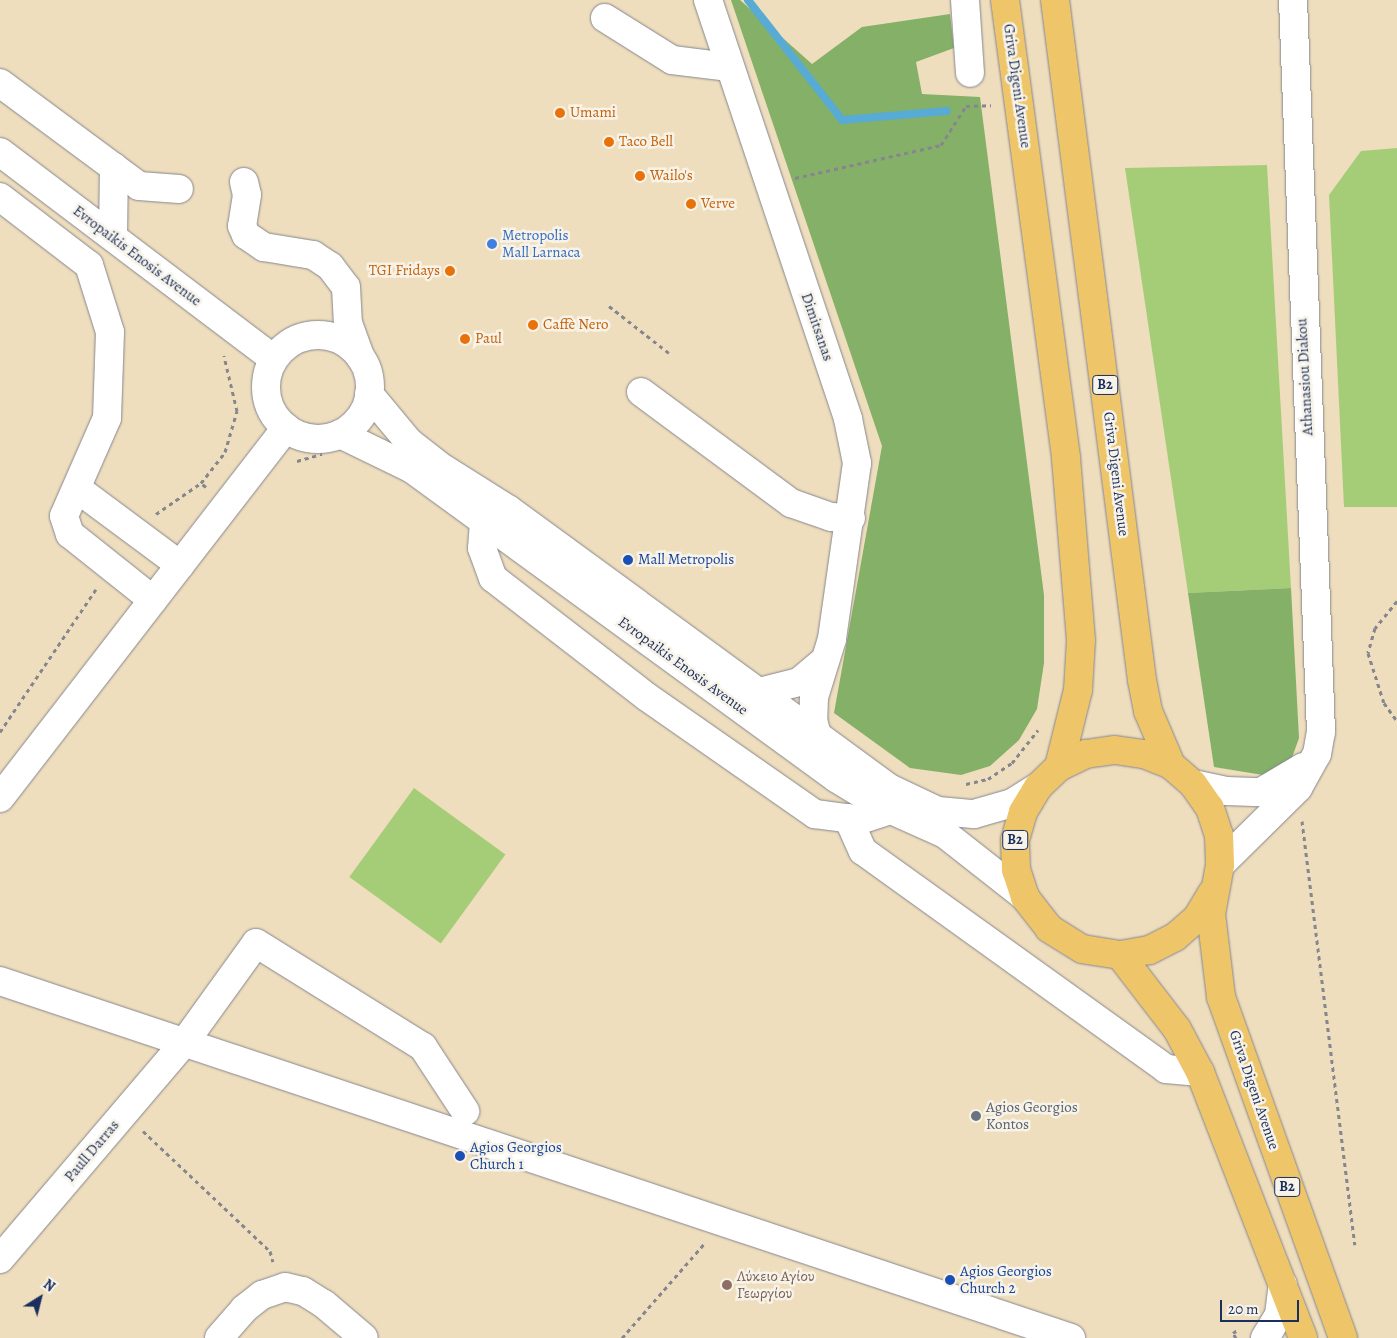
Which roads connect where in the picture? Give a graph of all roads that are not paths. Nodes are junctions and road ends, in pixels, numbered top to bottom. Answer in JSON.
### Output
{"nodes":[{"id":1,"x":708,"y":0,"type":"edge"},
{"id":2,"x":965,"y":0,"type":"edge"},
{"id":3,"x":1005,"y":0,"type":"edge"},
{"id":4,"x":1055,"y":0,"type":"edge"},
{"id":5,"x":1293,"y":0,"type":"edge"},
{"id":6,"x":604,"y":18,"type":"dead end"},
{"id":7,"x":728,"y":67,"type":"junction"},
{"id":8,"x":970,"y":73,"type":"dead end"},
{"id":9,"x":0,"y":83,"type":"edge"},
{"id":10,"x":0,"y":152,"type":"edge"},
{"id":11,"x":114,"y":167,"type":"junction"},
{"id":12,"x":244,"y":182,"type":"dead end"},
{"id":13,"x":180,"y":189,"type":"dead end"},
{"id":14,"x":0,"y":197,"type":"edge"},
{"id":15,"x":114,"y":237,"type":"junction"},
{"id":16,"x":322,"y":262,"type":"junction"},
{"id":17,"x":319,"y":335,"type":"junction"},
{"id":18,"x":274,"y":359,"type":"junction"},
{"id":19,"x":362,"y":359,"type":"junction"},
{"id":20,"x":641,"y":392,"type":"dead end"},
{"id":21,"x":370,"y":394,"type":"junction"},
{"id":22,"x":286,"y":428,"type":"junction"},
{"id":23,"x":334,"y":444,"type":"junction"},
{"id":24,"x":79,"y":490,"type":"junction"},
{"id":25,"x":850,"y":518,"type":"junction"},
{"id":26,"x":484,"y":521,"type":"junction"},
{"id":27,"x":145,"y":528,"type":"junction"},
{"id":28,"x":180,"y":565,"type":"junction"},
{"id":29,"x":108,"y":577,"type":"junction"},
{"id":30,"x":153,"y":600,"type":"junction"},
{"id":31,"x":823,"y":662,"type":"junction"},
{"id":32,"x":755,"y":693,"type":"junction"},
{"id":33,"x":818,"y":739,"type":"junction"},
{"id":34,"x":1317,"y":754,"type":"junction"},
{"id":35,"x":1171,"y":765,"type":"junction"},
{"id":36,"x":1060,"y":767,"type":"junction"},
{"id":37,"x":1193,"y":784,"type":"junction"},
{"id":38,"x":1038,"y":787,"type":"junction"},
{"id":39,"x":0,"y":798,"type":"edge"},
{"id":40,"x":891,"y":810,"type":"junction"},
{"id":41,"x":848,"y":818,"type":"junction"},
{"id":42,"x":1220,"y":865,"type":"junction"},
{"id":43,"x":1212,"y":893,"type":"junction"},
{"id":44,"x":1025,"y":897,"type":"junction"},
{"id":45,"x":1120,"y":955,"type":"junction"},
{"id":46,"x":0,"y":981,"type":"edge"},
{"id":47,"x":184,"y":1043,"type":"junction"},
{"id":48,"x":1200,"y":1072,"type":"junction"},
{"id":49,"x":465,"y":1111,"type":"dead end"},
{"id":50,"x":0,"y":1259,"type":"edge"},
{"id":51,"x":1283,"y":1284,"type":"junction"},
{"id":52,"x":219,"y":1338,"type":"edge"},
{"id":53,"x":364,"y":1338,"type":"edge"},
{"id":54,"x":1071,"y":1338,"type":"edge"},
{"id":55,"x":1265,"y":1338,"type":"edge"},
{"id":56,"x":1303,"y":1338,"type":"edge"},
{"id":57,"x":1343,"y":1338,"type":"edge"}],
"edges":[{"from":1,"to":7,"type":"street","name":"Dimitsanas"},
{"from":2,"to":8,"type":"street"},
{"from":3,"to":36,"type":"highway","name":"Griva Digeni Avenue"},
{"from":4,"to":35,"type":"highway","name":"Griva Digeni Avenue","number":"B2"},
{"from":5,"to":34,"type":"street","name":"Athanasiou Diakou"},
{"from":6,"to":7,"type":"street"},
{"from":7,"to":25,"type":"street","name":"Dimitsanas"},
{"from":9,"to":11,"type":"street"},
{"from":10,"to":15,"type":"street","name":"Evropaikis Enosis Avenue"},
{"from":11,"to":13,"type":"street"},
{"from":11,"to":15,"type":"street"},
{"from":12,"to":16,"type":"street"},
{"from":14,"to":24,"type":"street"},
{"from":15,"to":18,"type":"street","name":"Evropaikis Enosis Avenue"},
{"from":16,"to":17,"type":"street"},
{"from":16,"to":19,"type":"street","name":"Evropaikis Enosis Avenue"},
{"from":17,"to":18,"type":"street"},
{"from":17,"to":19,"type":"street"},
{"from":18,"to":22,"type":"street"},
{"from":19,"to":21,"type":"street","name":"Evropaikis Enosis Avenue"},
{"from":20,"to":25,"type":"street"},
{"from":21,"to":23,"type":"street"},
{"from":21,"to":32,"type":"street","name":"Evropaikis Enosis Avenue"},
{"from":22,"to":23,"type":"street"},
{"from":22,"to":28,"type":"street"},
{"from":23,"to":26,"type":"street","name":"Evropaikis Enosis Avenue"},
{"from":24,"to":27,"type":"street"},
{"from":24,"to":29,"type":"street"},
{"from":25,"to":31,"type":"street","name":"Dimitsanas"},
{"from":26,"to":40,"type":"street","name":"Evropaikis Enosis Avenue"},
{"from":26,"to":41,"type":"street"},
{"from":27,"to":28,"type":"street"},
{"from":27,"to":29,"type":"street"},
{"from":28,"to":30,"type":"street"},
{"from":29,"to":30,"type":"street"},
{"from":30,"to":39,"type":"street"},
{"from":31,"to":32,"type":"street","name":"Dimitsanas"},
{"from":31,"to":33,"type":"street","name":"Dimitsanas"},
{"from":32,"to":33,"type":"street","name":"Evropaikis Enosis Avenue"},
{"from":33,"to":38,"type":"street","name":"Evropaikis Enosis Avenue"},
{"from":34,"to":37,"type":"street"},
{"from":34,"to":42,"type":"street","name":"Athanasiou Diakou"},
{"from":35,"to":36,"type":"highway","name":"Griva Digeni Avenue","number":"B2"},
{"from":35,"to":37,"type":"highway","name":"Griva Digeni Avenue","number":"B2"},
{"from":36,"to":38,"type":"highway","name":"Griva Digeni Avenue","number":"B2"},
{"from":37,"to":42,"type":"highway","name":"Griva Digeni Avenue","number":"B2"},
{"from":38,"to":44,"type":"highway","name":"Griva Digeni Avenue","number":"B2"},
{"from":40,"to":41,"type":"street"},
{"from":40,"to":44,"type":"street","name":"Evropaikis Enosis Avenue"},
{"from":41,"to":48,"type":"street"},
{"from":42,"to":43,"type":"highway","name":"Griva Digeni Avenue","number":"B2"},
{"from":43,"to":45,"type":"highway","name":"Griva Digeni Avenue","number":"B2"},
{"from":43,"to":57,"type":"highway","name":"Griva Digeni Avenue","number":"B2"},
{"from":44,"to":45,"type":"highway","name":"Griva Digeni Avenue","number":"B2"},
{"from":45,"to":48,"type":"highway","number":"B2"},
{"from":46,"to":47,"type":"street"},
{"from":47,"to":49,"type":"street","name":"Paull Darras"},
{"from":47,"to":50,"type":"street","name":"Paull Darras"},
{"from":47,"to":54,"type":"street"},
{"from":48,"to":51,"type":"highway","number":"B2"},
{"from":51,"to":55,"type":"street"},
{"from":51,"to":56,"type":"highway","number":"B2"},
{"from":52,"to":53,"type":"street"}]}
